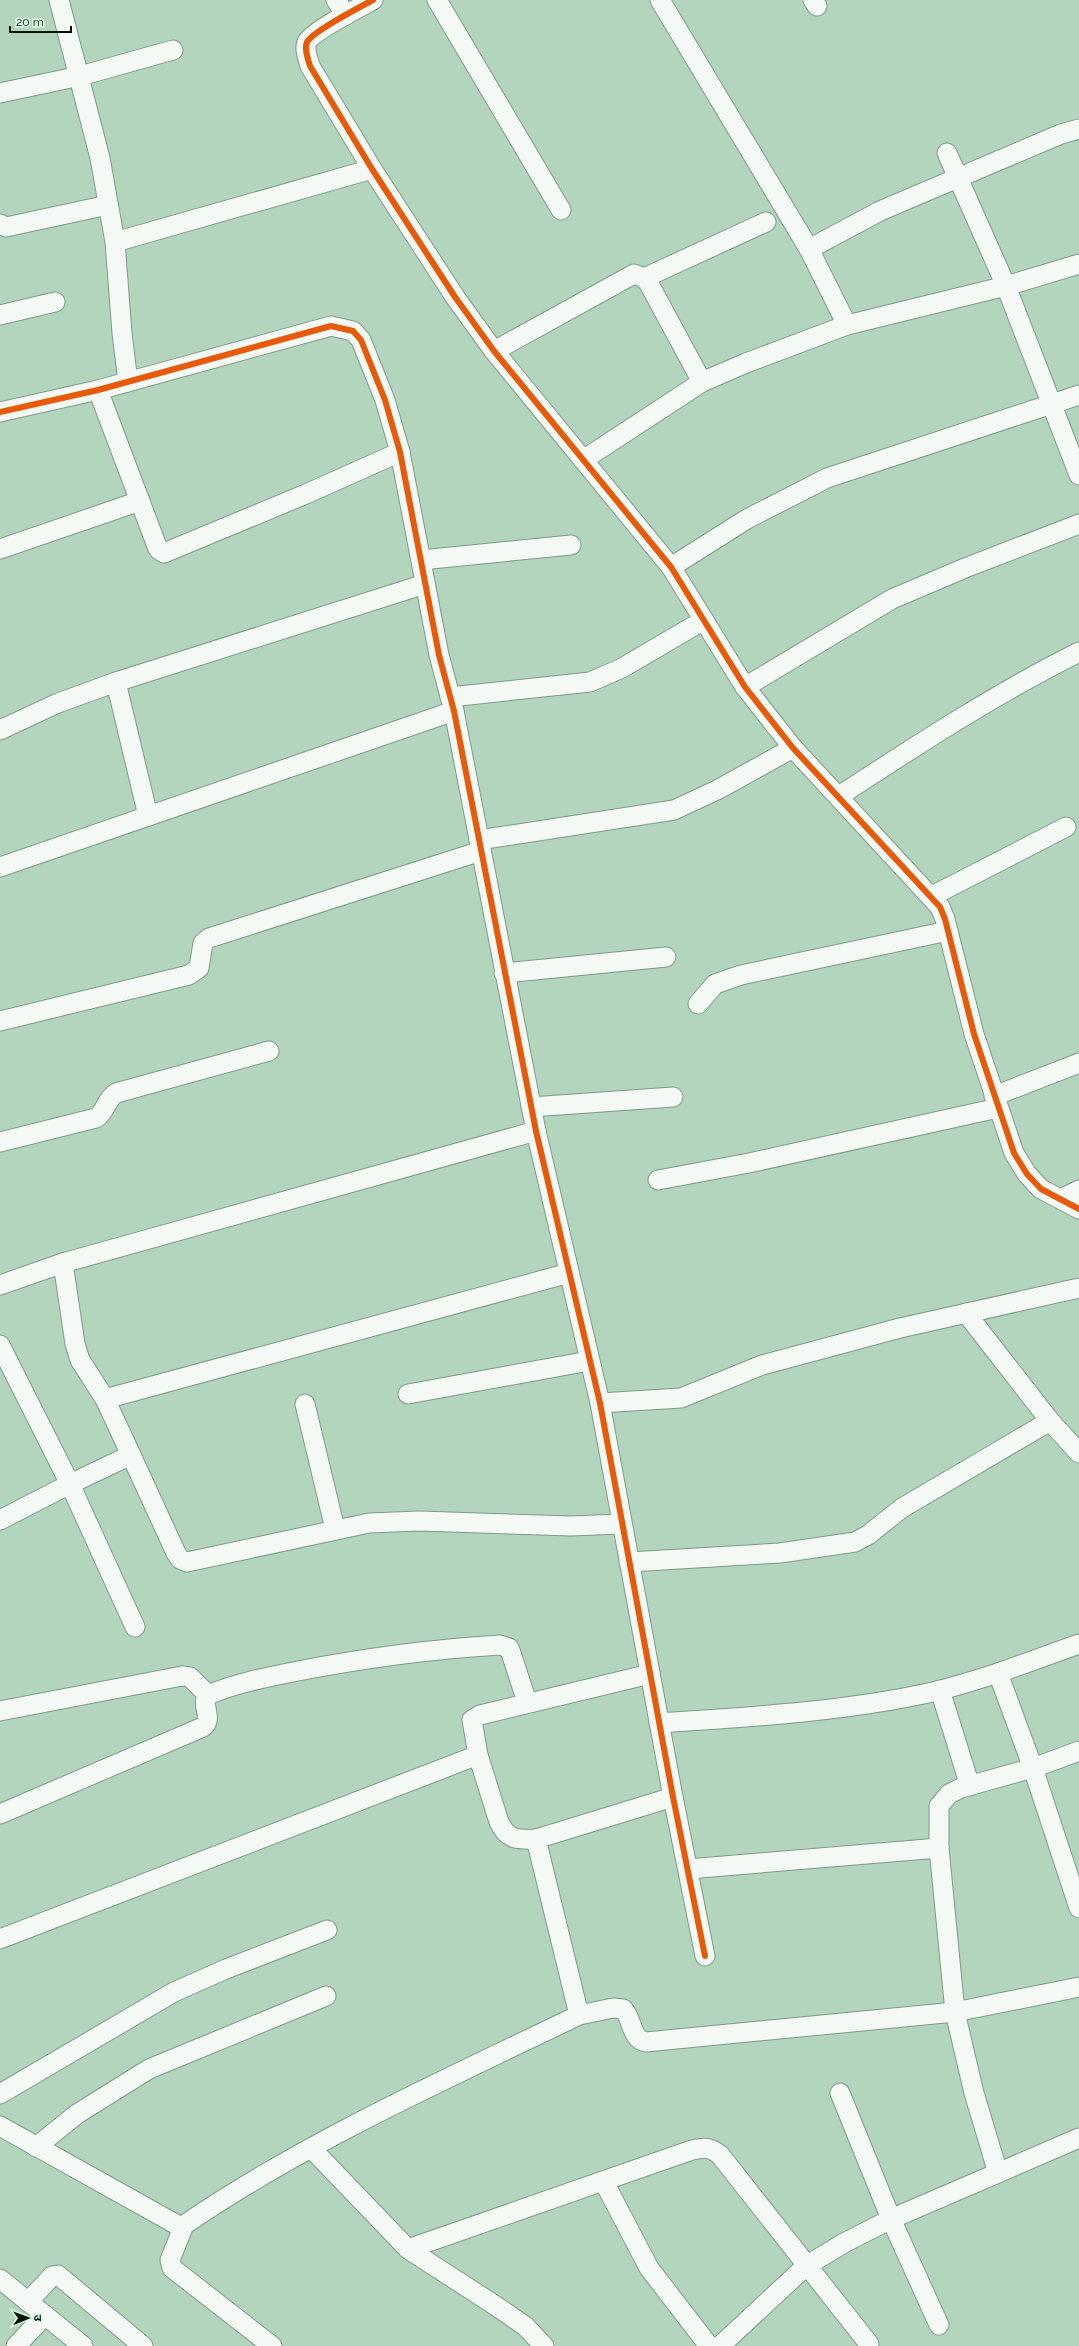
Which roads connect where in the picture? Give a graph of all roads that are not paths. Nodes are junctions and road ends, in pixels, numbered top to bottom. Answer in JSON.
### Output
{"nodes":[{"id":1,"x":59,"y":0,"type":"edge"},
{"id":2,"x":372,"y":0,"type":"edge"},
{"id":3,"x":437,"y":0,"type":"edge"},
{"id":4,"x":660,"y":0,"type":"edge"},
{"id":5,"x":341,"y":8,"type":"edge"},
{"id":6,"x":173,"y":50,"type":"dead end"},
{"id":7,"x":80,"y":76,"type":"junction"},
{"id":8,"x":0,"y":93,"type":"edge"},
{"id":9,"x":1079,"y":129,"type":"edge"},
{"id":10,"x":948,"y":153,"type":"dead end"},
{"id":11,"x":372,"y":169,"type":"junction"},
{"id":12,"x":957,"y":178,"type":"junction"},
{"id":13,"x":108,"y":205,"type":"junction"},
{"id":14,"x":561,"y":210,"type":"dead end"},
{"id":15,"x":766,"y":222,"type":"dead end"},
{"id":16,"x":0,"y":224,"type":"edge"},
{"id":17,"x":115,"y":242,"type":"junction"},
{"id":18,"x":809,"y":249,"type":"junction"},
{"id":19,"x":1079,"y":264,"type":"edge"},
{"id":20,"x":644,"y":278,"type":"junction"},
{"id":21,"x":1006,"y":286,"type":"junction"},
{"id":22,"x":54,"y":302,"type":"dead end"},
{"id":23,"x":0,"y":315,"type":"edge"},
{"id":24,"x":847,"y":325,"type":"junction"},
{"id":25,"x":494,"y":351,"type":"junction"},
{"id":26,"x":128,"y":382,"type":"junction"},
{"id":27,"x":702,"y":382,"type":"junction"},
{"id":28,"x":98,"y":390,"type":"junction"},
{"id":29,"x":1079,"y":396,"type":"edge"},
{"id":30,"x":1052,"y":405,"type":"junction"},
{"id":31,"x":0,"y":412,"type":"edge"},
{"id":32,"x":400,"y":452,"type":"junction"},
{"id":33,"x":583,"y":460,"type":"junction"},
{"id":34,"x":1079,"y":475,"type":"edge"},
{"id":35,"x":140,"y":500,"type":"junction"},
{"id":36,"x":1079,"y":524,"type":"edge"},
{"id":37,"x":571,"y":545,"type":"dead end"},
{"id":38,"x":0,"y":550,"type":"edge"},
{"id":39,"x":421,"y":560,"type":"junction"},
{"id":40,"x":671,"y":568,"type":"junction"},
{"id":41,"x":425,"y":584,"type":"junction"},
{"id":42,"x":704,"y":620,"type":"junction"},
{"id":43,"x":1079,"y":652,"type":"edge"},
{"id":44,"x":116,"y":682,"type":"junction"},
{"id":45,"x":745,"y":687,"type":"junction"},
{"id":46,"x":452,"y":704,"type":"junction"},
{"id":47,"x":0,"y":730,"type":"edge"},
{"id":48,"x":793,"y":748,"type":"junction"},
{"id":49,"x":838,"y":796,"type":"junction"},
{"id":50,"x":148,"y":816,"type":"junction"},
{"id":51,"x":1066,"y":827,"type":"dead end"},
{"id":52,"x":480,"y":846,"type":"junction"},
{"id":53,"x":0,"y":867,"type":"edge"},
{"id":54,"x":932,"y":896,"type":"junction"},
{"id":55,"x":948,"y":931,"type":"junction"},
{"id":56,"x":666,"y":957,"type":"dead end"},
{"id":57,"x":504,"y":973,"type":"junction"},
{"id":58,"x":698,"y":1004,"type":"dead end"},
{"id":59,"x":0,"y":1021,"type":"edge"},
{"id":60,"x":269,"y":1051,"type":"dead end"},
{"id":61,"x":1079,"y":1063,"type":"edge"},
{"id":62,"x":673,"y":1097,"type":"dead end"},
{"id":63,"x":996,"y":1102,"type":"junction"},
{"id":64,"x":531,"y":1107,"type":"junction"},
{"id":65,"x":536,"y":1132,"type":"junction"},
{"id":66,"x":0,"y":1142,"type":"edge"},
{"id":67,"x":658,"y":1180,"type":"dead end"},
{"id":68,"x":1079,"y":1190,"type":"edge"},
{"id":69,"x":1061,"y":1199,"type":"junction"},
{"id":70,"x":1079,"y":1209,"type":"edge"},
{"id":71,"x":64,"y":1263,"type":"junction"},
{"id":72,"x":569,"y":1273,"type":"junction"},
{"id":73,"x":0,"y":1285,"type":"edge"},
{"id":74,"x":1079,"y":1288,"type":"edge"},
{"id":75,"x":966,"y":1313,"type":"junction"},
{"id":76,"x":0,"y":1345,"type":"edge"},
{"id":77,"x":589,"y":1361,"type":"junction"},
{"id":78,"x":408,"y":1394,"type":"dead end"},
{"id":79,"x":105,"y":1399,"type":"junction"},
{"id":80,"x":600,"y":1403,"type":"junction"},
{"id":81,"x":305,"y":1404,"type":"dead end"},
{"id":82,"x":1050,"y":1421,"type":"junction"},
{"id":83,"x":1079,"y":1454,"type":"edge"},
{"id":84,"x":131,"y":1455,"type":"junction"},
{"id":85,"x":70,"y":1484,"type":"junction"},
{"id":86,"x":0,"y":1520,"type":"edge"},
{"id":87,"x":621,"y":1524,"type":"junction"},
{"id":88,"x":335,"y":1529,"type":"junction"},
{"id":89,"x":629,"y":1562,"type":"junction"},
{"id":90,"x":135,"y":1626,"type":"dead end"},
{"id":91,"x":1079,"y":1644,"type":"edge"},
{"id":92,"x":998,"y":1673,"type":"junction"},
{"id":93,"x":650,"y":1674,"type":"junction"},
{"id":94,"x":940,"y":1690,"type":"junction"},
{"id":95,"x":208,"y":1695,"type":"junction"},
{"id":96,"x":527,"y":1702,"type":"junction"},
{"id":97,"x":0,"y":1711,"type":"edge"},
{"id":98,"x":659,"y":1723,"type":"junction"},
{"id":99,"x":1079,"y":1751,"type":"edge"},
{"id":100,"x":478,"y":1754,"type":"junction"},
{"id":101,"x":1033,"y":1768,"type":"junction"},
{"id":102,"x":970,"y":1786,"type":"junction"},
{"id":103,"x":672,"y":1797,"type":"junction"},
{"id":104,"x":0,"y":1814,"type":"edge"},
{"id":105,"x":536,"y":1839,"type":"junction"},
{"id":106,"x":939,"y":1848,"type":"junction"},
{"id":107,"x":688,"y":1869,"type":"junction"},
{"id":108,"x":1079,"y":1908,"type":"edge"},
{"id":109,"x":327,"y":1930,"type":"dead end"},
{"id":110,"x":0,"y":1939,"type":"edge"},
{"id":111,"x":705,"y":1956,"type":"dead end"},
{"id":112,"x":1079,"y":1988,"type":"edge"},
{"id":113,"x":326,"y":1996,"type":"dead end"},
{"id":114,"x":955,"y":2012,"type":"junction"},
{"id":115,"x":579,"y":2015,"type":"junction"},
{"id":116,"x":840,"y":2093,"type":"dead end"},
{"id":117,"x":0,"y":2094,"type":"edge"},
{"id":118,"x":0,"y":2126,"type":"edge"},
{"id":119,"x":1079,"y":2138,"type":"edge"},
{"id":120,"x":36,"y":2147,"type":"junction"},
{"id":121,"x":311,"y":2148,"type":"junction"},
{"id":122,"x":998,"y":2172,"type":"junction"},
{"id":123,"x":604,"y":2182,"type":"junction"},
{"id":124,"x":891,"y":2219,"type":"junction"},
{"id":125,"x":184,"y":2225,"type":"junction"},
{"id":126,"x":408,"y":2249,"type":"junction"},
{"id":127,"x":806,"y":2266,"type":"junction"},
{"id":128,"x":0,"y":2279,"type":"edge"},
{"id":129,"x":28,"y":2302,"type":"junction"},
{"id":130,"x":45,"y":2315,"type":"junction"},
{"id":131,"x":939,"y":2325,"type":"dead end"},
{"id":132,"x":538,"y":2344,"type":"edge"},
{"id":133,"x":869,"y":2344,"type":"dead end"},
{"id":134,"x":16,"y":2346,"type":"edge"},
{"id":135,"x":83,"y":2346,"type":"edge"},
{"id":136,"x":143,"y":2346,"type":"edge"},
{"id":137,"x":272,"y":2346,"type":"edge"},
{"id":138,"x":709,"y":2346,"type":"edge"},
{"id":139,"x":720,"y":2346,"type":"edge"}],
"edges":[{"from":1,"to":7,"type":"street"},
{"from":2,"to":5,"type":"street"},
{"from":3,"to":14,"type":"street"},
{"from":4,"to":18,"type":"street"},
{"from":5,"to":11,"type":"street"},
{"from":6,"to":7,"type":"street"},
{"from":7,"to":8,"type":"street"},
{"from":7,"to":13,"type":"street"},
{"from":9,"to":12,"type":"street"},
{"from":10,"to":12,"type":"street"},
{"from":11,"to":17,"type":"street"},
{"from":11,"to":25,"type":"street"},
{"from":12,"to":18,"type":"street"},
{"from":12,"to":21,"type":"street"},
{"from":13,"to":16,"type":"street"},
{"from":13,"to":17,"type":"street"},
{"from":15,"to":20,"type":"street"},
{"from":17,"to":26,"type":"street"},
{"from":18,"to":24,"type":"street"},
{"from":19,"to":21,"type":"street"},
{"from":20,"to":25,"type":"street"},
{"from":20,"to":27,"type":"street"},
{"from":21,"to":24,"type":"street"},
{"from":21,"to":30,"type":"street"},
{"from":22,"to":23,"type":"street"},
{"from":24,"to":27,"type":"street"},
{"from":25,"to":33,"type":"street"},
{"from":26,"to":28,"type":"street"},
{"from":26,"to":32,"type":"street"},
{"from":27,"to":33,"type":"street"},
{"from":28,"to":31,"type":"street"},
{"from":28,"to":35,"type":"street"},
{"from":29,"to":30,"type":"street"},
{"from":30,"to":34,"type":"street"},
{"from":30,"to":40,"type":"street"},
{"from":32,"to":35,"type":"street"},
{"from":32,"to":39,"type":"street"},
{"from":33,"to":40,"type":"street"},
{"from":35,"to":38,"type":"street"},
{"from":36,"to":45,"type":"street"},
{"from":37,"to":39,"type":"street"},
{"from":39,"to":41,"type":"street"},
{"from":40,"to":42,"type":"street"},
{"from":41,"to":44,"type":"street"},
{"from":41,"to":46,"type":"street"},
{"from":42,"to":45,"type":"street"},
{"from":42,"to":46,"type":"street"},
{"from":43,"to":49,"type":"street"},
{"from":44,"to":47,"type":"street"},
{"from":44,"to":50,"type":"street"},
{"from":45,"to":48,"type":"street"},
{"from":46,"to":50,"type":"street"},
{"from":46,"to":52,"type":"street"},
{"from":48,"to":49,"type":"street"},
{"from":48,"to":52,"type":"street"},
{"from":49,"to":54,"type":"street"},
{"from":50,"to":53,"type":"street"},
{"from":51,"to":54,"type":"street"},
{"from":52,"to":57,"type":"street"},
{"from":52,"to":59,"type":"street"},
{"from":54,"to":55,"type":"street"},
{"from":55,"to":58,"type":"street"},
{"from":55,"to":63,"type":"street"},
{"from":56,"to":57,"type":"street"},
{"from":57,"to":64,"type":"street"},
{"from":60,"to":66,"type":"street"},
{"from":61,"to":63,"type":"street"},
{"from":62,"to":64,"type":"street"},
{"from":63,"to":67,"type":"street"},
{"from":63,"to":69,"type":"street"},
{"from":64,"to":65,"type":"street"},
{"from":65,"to":71,"type":"street"},
{"from":65,"to":72,"type":"street"},
{"from":68,"to":69,"type":"street"},
{"from":69,"to":70,"type":"street"},
{"from":71,"to":73,"type":"street"},
{"from":71,"to":79,"type":"street"},
{"from":72,"to":77,"type":"street"},
{"from":72,"to":79,"type":"street"},
{"from":74,"to":75,"type":"street"},
{"from":75,"to":80,"type":"street"},
{"from":75,"to":82,"type":"street"},
{"from":76,"to":85,"type":"street"},
{"from":77,"to":78,"type":"street"},
{"from":77,"to":80,"type":"street"},
{"from":79,"to":84,"type":"street"},
{"from":80,"to":87,"type":"street"},
{"from":81,"to":88,"type":"street"},
{"from":82,"to":83,"type":"street"},
{"from":82,"to":89,"type":"street"},
{"from":84,"to":85,"type":"street"},
{"from":84,"to":88,"type":"street"},
{"from":85,"to":86,"type":"street"},
{"from":85,"to":90,"type":"street"},
{"from":87,"to":88,"type":"street"},
{"from":87,"to":89,"type":"street"},
{"from":89,"to":93,"type":"street"},
{"from":91,"to":92,"type":"street"},
{"from":92,"to":94,"type":"street"},
{"from":92,"to":101,"type":"street"},
{"from":93,"to":96,"type":"street"},
{"from":93,"to":98,"type":"street"},
{"from":94,"to":98,"type":"street"},
{"from":94,"to":102,"type":"street"},
{"from":95,"to":96,"type":"street"},
{"from":95,"to":97,"type":"street"},
{"from":95,"to":104,"type":"street"},
{"from":96,"to":100,"type":"street"},
{"from":98,"to":103,"type":"street"},
{"from":99,"to":101,"type":"street"},
{"from":100,"to":105,"type":"street"},
{"from":100,"to":110,"type":"street"},
{"from":101,"to":102,"type":"street"},
{"from":101,"to":108,"type":"street"},
{"from":102,"to":106,"type":"street"},
{"from":103,"to":105,"type":"street"},
{"from":103,"to":107,"type":"street"},
{"from":105,"to":115,"type":"street"},
{"from":106,"to":107,"type":"street"},
{"from":106,"to":114,"type":"street"},
{"from":107,"to":111,"type":"street"},
{"from":109,"to":117,"type":"street"},
{"from":112,"to":114,"type":"street"},
{"from":113,"to":120,"type":"street"},
{"from":114,"to":115,"type":"street"},
{"from":114,"to":122,"type":"street"},
{"from":115,"to":121,"type":"street"},
{"from":116,"to":124,"type":"street"},
{"from":118,"to":120,"type":"street"},
{"from":119,"to":122,"type":"street"},
{"from":120,"to":125,"type":"street"},
{"from":121,"to":125,"type":"street"},
{"from":121,"to":126,"type":"street"},
{"from":122,"to":124,"type":"street"},
{"from":123,"to":126,"type":"street"},
{"from":123,"to":127,"type":"street"},
{"from":123,"to":138,"type":"street"},
{"from":124,"to":127,"type":"street"},
{"from":124,"to":131,"type":"street"},
{"from":125,"to":137,"type":"street"},
{"from":126,"to":132,"type":"street"},
{"from":127,"to":133,"type":"street"},
{"from":127,"to":139,"type":"street"},
{"from":128,"to":129,"type":"street"},
{"from":129,"to":130,"type":"street"},
{"from":129,"to":136,"type":"street"},
{"from":130,"to":134,"type":"street"},
{"from":130,"to":135,"type":"street"}]}
